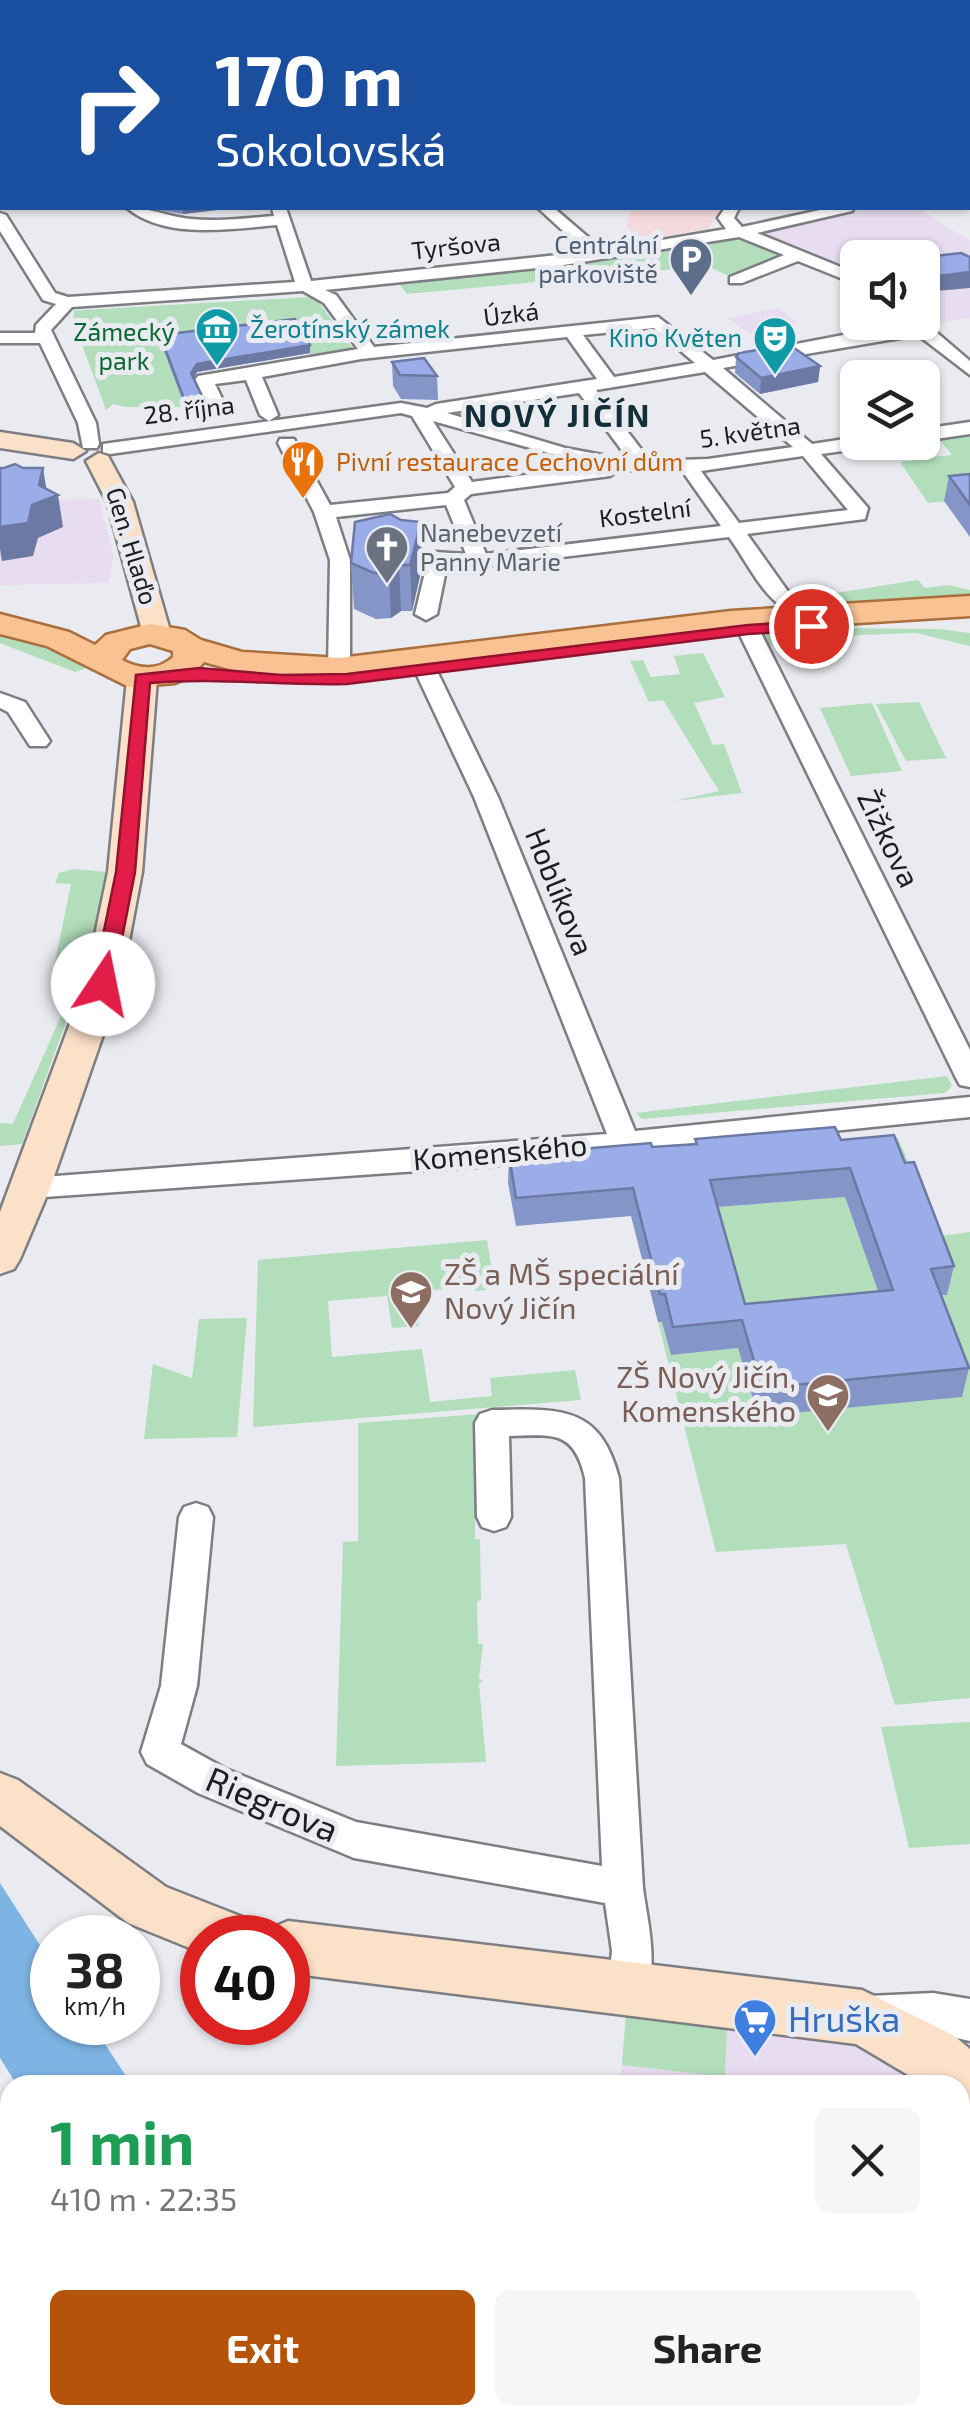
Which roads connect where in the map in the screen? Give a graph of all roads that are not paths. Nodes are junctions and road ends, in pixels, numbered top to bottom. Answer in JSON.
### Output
{"nodes":[{"id":1,"x":139,"y":210,"type":"edge"},
{"id":2,"x":548,"y":210,"type":"edge"},
{"id":3,"x":731,"y":210,"type":"edge"},
{"id":4,"x":838,"y":210,"type":"edge"},
{"id":5,"x":281,"y":214,"type":"edge"},
{"id":6,"x":0,"y":218,"type":"edge"},
{"id":7,"x":744,"y":231,"type":"junction"},
{"id":8,"x":597,"y":253,"type":"junction"},
{"id":9,"x":800,"y":255,"type":"junction"},
{"id":10,"x":840,"y":272,"type":"edge"},
{"id":11,"x":736,"y":280,"type":"dead end"},
{"id":12,"x":304,"y":285,"type":"junction"},
{"id":13,"x":67,"y":302,"type":"junction"},
{"id":14,"x":572,"y":332,"type":"junction"},
{"id":15,"x":0,"y":338,"type":"edge"},
{"id":16,"x":47,"y":338,"type":"junction"},
{"id":17,"x":840,"y":340,"type":"edge"},
{"id":18,"x":934,"y":340,"type":"edge"},
{"id":19,"x":370,"y":354,"type":"junction"},
{"id":20,"x":707,"y":364,"type":"junction"},
{"id":21,"x":970,"y":370,"type":"edge"},
{"id":22,"x":252,"y":374,"type":"junction"},
{"id":23,"x":609,"y":383,"type":"junction"},
{"id":24,"x":586,"y":390,"type":"junction"},
{"id":25,"x":218,"y":409,"type":"dead end"},
{"id":26,"x":418,"y":411,"type":"junction"},
{"id":27,"x":272,"y":420,"type":"junction"},
{"id":28,"x":970,"y":428,"type":"edge"},
{"id":29,"x":940,"y":432,"type":"edge"},
{"id":30,"x":0,"y":440,"type":"edge"},
{"id":31,"x":287,"y":444,"type":"dead end"},
{"id":32,"x":840,"y":445,"type":"edge"},
{"id":33,"x":808,"y":450,"type":"junction"},
{"id":34,"x":93,"y":451,"type":"junction"},
{"id":35,"x":644,"y":466,"type":"junction"},
{"id":36,"x":688,"y":466,"type":"junction"},
{"id":37,"x":460,"y":494,"type":"junction"},
{"id":38,"x":324,"y":512,"type":"junction"},
{"id":39,"x":736,"y":530,"type":"junction"},
{"id":40,"x":404,"y":556,"type":"edge"},
{"id":41,"x":438,"y":558,"type":"junction"},
{"id":42,"x":479,"y":561,"type":"junction"},
{"id":43,"x":970,"y":606,"type":"edge"},
{"id":44,"x":905,"y":610,"type":"junction"},
{"id":45,"x":0,"y":612,"type":"edge"},
{"id":46,"x":426,"y":614,"type":"dead end"},
{"id":47,"x":0,"y":624,"type":"edge"},
{"id":48,"x":970,"y":629,"type":"edge"},
{"id":49,"x":748,"y":630,"type":"junction"},
{"id":50,"x":157,"y":634,"type":"junction"},
{"id":51,"x":189,"y":646,"type":"junction"},
{"id":52,"x":114,"y":651,"type":"junction"},
{"id":53,"x":339,"y":668,"type":"junction"},
{"id":54,"x":426,"y":671,"type":"junction"},
{"id":55,"x":156,"y":676,"type":"junction"},
{"id":56,"x":0,"y":700,"type":"edge"},
{"id":57,"x":38,"y":741,"type":"dead end"},
{"id":58,"x":970,"y":1078,"type":"edge"},
{"id":59,"x":970,"y":1106,"type":"edge"},
{"id":60,"x":624,"y":1140,"type":"junction"},
{"id":61,"x":30,"y":1188,"type":"junction"},
{"id":62,"x":0,"y":1260,"type":"edge"},
{"id":63,"x":494,"y":1517,"type":"dead end"},
{"id":64,"x":196,"y":1518,"type":"dead end"},
{"id":65,"x":0,"y":1796,"type":"edge"},
{"id":66,"x":623,"y":1888,"type":"junction"},
{"id":67,"x":180,"y":1918,"type":"edge"},
{"id":68,"x":310,"y":1950,"type":"edge"},
{"id":69,"x":628,"y":1986,"type":"junction"},
{"id":70,"x":862,"y":2016,"type":"junction"},
{"id":71,"x":970,"y":2020,"type":"edge"},
{"id":72,"x":958,"y":2075,"type":"edge"}],
"edges":[{"from":1,"to":5,"type":"street"},
{"from":2,"to":8,"type":"street"},
{"from":3,"to":7,"type":"street"},
{"from":4,"to":7,"type":"street","name":"Tyršova"},
{"from":5,"to":12,"type":"street"},
{"from":6,"to":13,"type":"street"},
{"from":7,"to":8,"type":"street","name":"Tyršova"},
{"from":7,"to":9,"type":"street"},
{"from":8,"to":12,"type":"street","name":"Tyršova"},
{"from":9,"to":10,"type":"street"},
{"from":9,"to":11,"type":"street"},
{"from":12,"to":13,"type":"street","name":"Tyršova"},
{"from":12,"to":19,"type":"street"},
{"from":13,"to":16,"type":"street"},
{"from":14,"to":19,"type":"street","name":"Úzká"},
{"from":14,"to":20,"type":"street","name":"Úzká"},
{"from":14,"to":23,"type":"street"},
{"from":15,"to":16,"type":"street"},
{"from":16,"to":34,"type":"street","name":"Gen. Hlaďo"},
{"from":17,"to":20,"type":"street"},
{"from":18,"to":21,"type":"street"},
{"from":19,"to":22,"type":"street","name":"28. října"},
{"from":20,"to":23,"type":"street"},
{"from":20,"to":33,"type":"street"},
{"from":22,"to":25,"type":"street","name":"28. října"},
{"from":22,"to":27,"type":"street","name":"28. října"},
{"from":23,"to":24,"type":"street"},
{"from":24,"to":26,"type":"street"},
{"from":24,"to":35,"type":"street"},
{"from":26,"to":27,"type":"street","name":"28. října"},
{"from":26,"to":35,"type":"street"},
{"from":26,"to":37,"type":"street"},
{"from":27,"to":34,"type":"street","name":"28. října"},
{"from":28,"to":29,"type":"street"},
{"from":30,"to":34,"type":"street"},
{"from":31,"to":38,"type":"street"},
{"from":32,"to":33,"type":"street","name":"5. května"},
{"from":33,"to":36,"type":"street","name":"5. května"},
{"from":33,"to":39,"type":"street","name":"Kostelní"},
{"from":34,"to":50,"type":"street","name":"Gen. Hlaďo"},
{"from":35,"to":36,"type":"street","name":"5. května"},
{"from":35,"to":37,"type":"street"},
{"from":36,"to":39,"type":"street"},
{"from":37,"to":38,"type":"street"},
{"from":37,"to":42,"type":"street"},
{"from":38,"to":53,"type":"street"},
{"from":39,"to":42,"type":"street","name":"Kostelní"},
{"from":39,"to":44,"type":"street"},
{"from":40,"to":41,"type":"street","name":"Kostelní"},
{"from":41,"to":42,"type":"street","name":"Kostelní"},
{"from":41,"to":46,"type":"street"},
{"from":43,"to":44,"type":"main road"},
{"from":44,"to":53,"type":"main road"},
{"from":45,"to":52,"type":"main road"},
{"from":47,"to":52,"type":"main road"},
{"from":48,"to":49,"type":"main road"},
{"from":49,"to":54,"type":"main road"},
{"from":49,"to":58,"type":"street","name":"Žižkova"},
{"from":50,"to":51,"type":"main road"},
{"from":50,"to":52,"type":"main road"},
{"from":51,"to":53,"type":"main road"},
{"from":51,"to":55,"type":"main road"},
{"from":52,"to":55,"type":"main road"},
{"from":54,"to":55,"type":"main road"},
{"from":54,"to":60,"type":"street","name":"Hoblíkova"},
{"from":55,"to":61,"type":"street"},
{"from":56,"to":57,"type":"street"},
{"from":59,"to":60,"type":"street","name":"Komenského"},
{"from":60,"to":61,"type":"street","name":"Komenského"},
{"from":61,"to":62,"type":"street"},
{"from":63,"to":66,"type":"street"},
{"from":64,"to":66,"type":"street","name":"Riegrova"},
{"from":65,"to":67,"type":"street"},
{"from":66,"to":69,"type":"street"},
{"from":68,"to":69,"type":"street"},
{"from":69,"to":70,"type":"street"},
{"from":70,"to":71,"type":"street"},
{"from":70,"to":72,"type":"street"}]}
